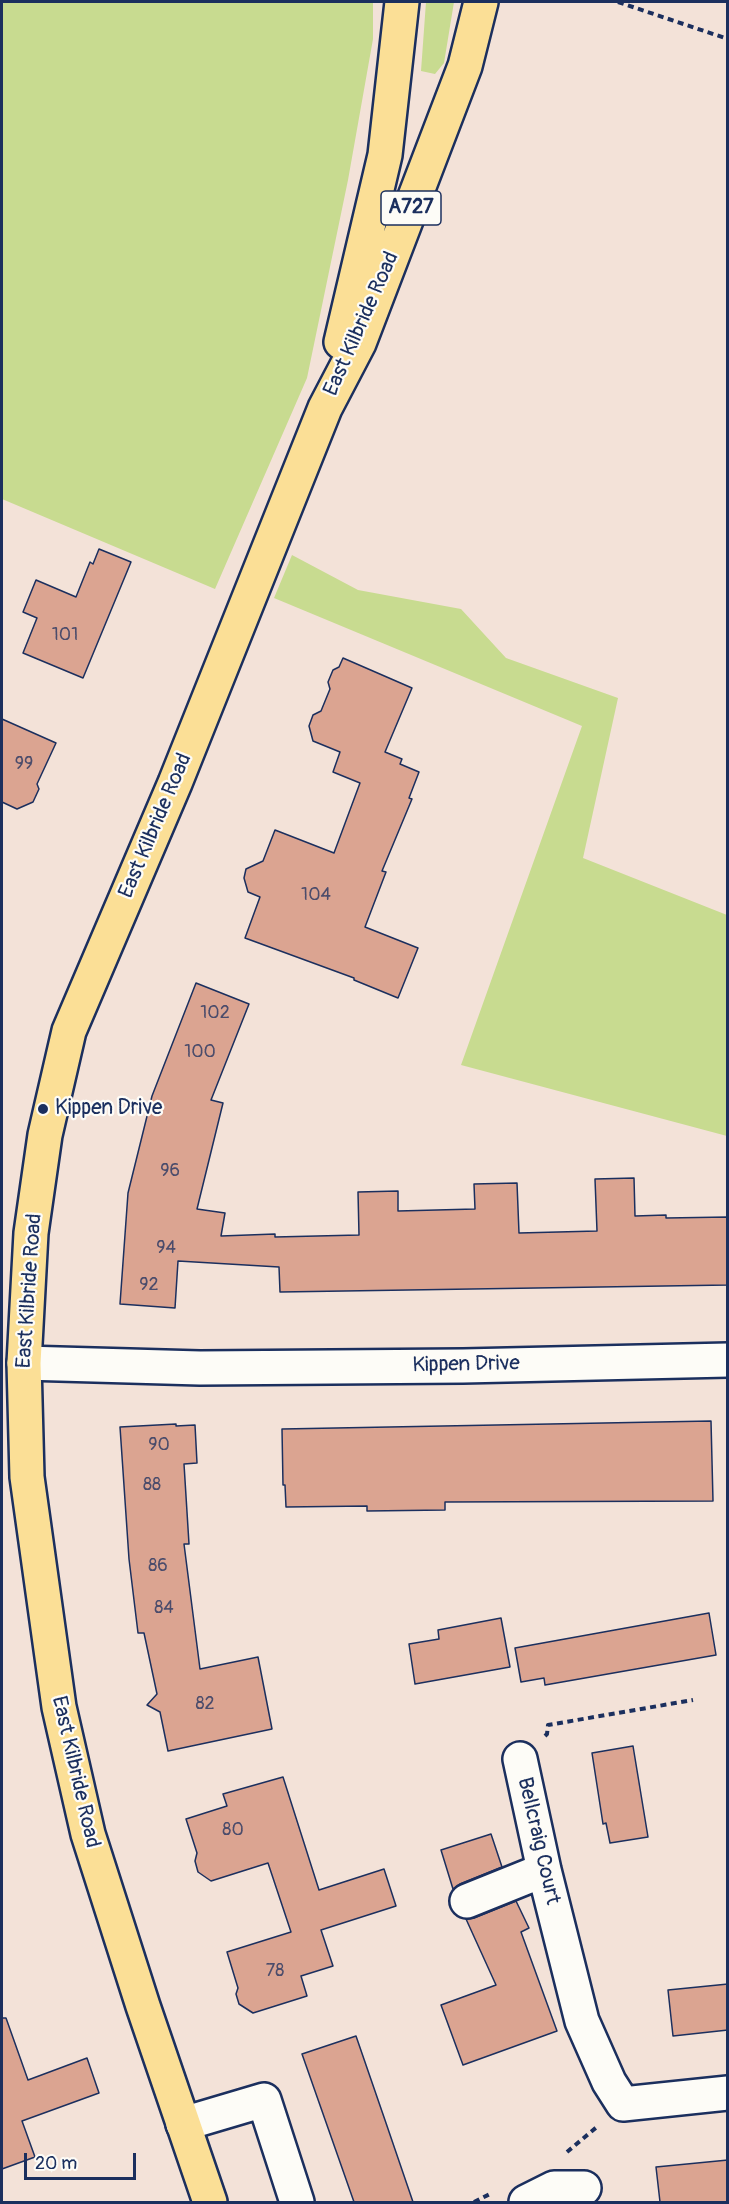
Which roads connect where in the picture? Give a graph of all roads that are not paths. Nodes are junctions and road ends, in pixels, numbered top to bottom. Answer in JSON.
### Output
{"nodes":[{"id":1,"x":402,"y":2,"type":"edge"},
{"id":2,"x":481,"y":2,"type":"edge"},
{"id":3,"x":325,"y":408,"type":"junction"},
{"id":4,"x":728,"y":1360,"type":"edge"},
{"id":5,"x":24,"y":1363,"type":"junction"},
{"id":6,"x":520,"y":1759,"type":"road end"},
{"id":7,"x":544,"y":1870,"type":"junction"},
{"id":8,"x":466,"y":1901,"type":"dead end"},
{"id":9,"x":728,"y":2093,"type":"edge"},
{"id":10,"x":183,"y":2124,"type":"junction"},
{"id":11,"x":584,"y":2188,"type":"dead end"},
{"id":12,"x":210,"y":2202,"type":"edge"},
{"id":13,"x":297,"y":2202,"type":"edge"},
{"id":14,"x":526,"y":2202,"type":"edge"}],
"edges":[{"from":1,"to":3,"type":"main road","name":"East Kilbride Road","number":"A727"},
{"from":2,"to":3,"type":"main road","name":"East Kilbride Road","number":"A727"},
{"from":3,"to":5,"type":"main road","name":"East Kilbride Road","number":"A727"},
{"from":4,"to":5,"type":"street","name":"Kippen Drive"},
{"from":5,"to":10,"type":"main road","name":"East Kilbride Road","number":"A727"},
{"from":6,"to":7,"type":"street","name":"Bellcraig Court"},
{"from":7,"to":8,"type":"street"},
{"from":7,"to":9,"type":"street","name":"Bellcraig Court"},
{"from":10,"to":12,"type":"main road","name":"East Kilbride Road","number":"A727"},
{"from":10,"to":13,"type":"street"},
{"from":11,"to":14,"type":"street"}]}
